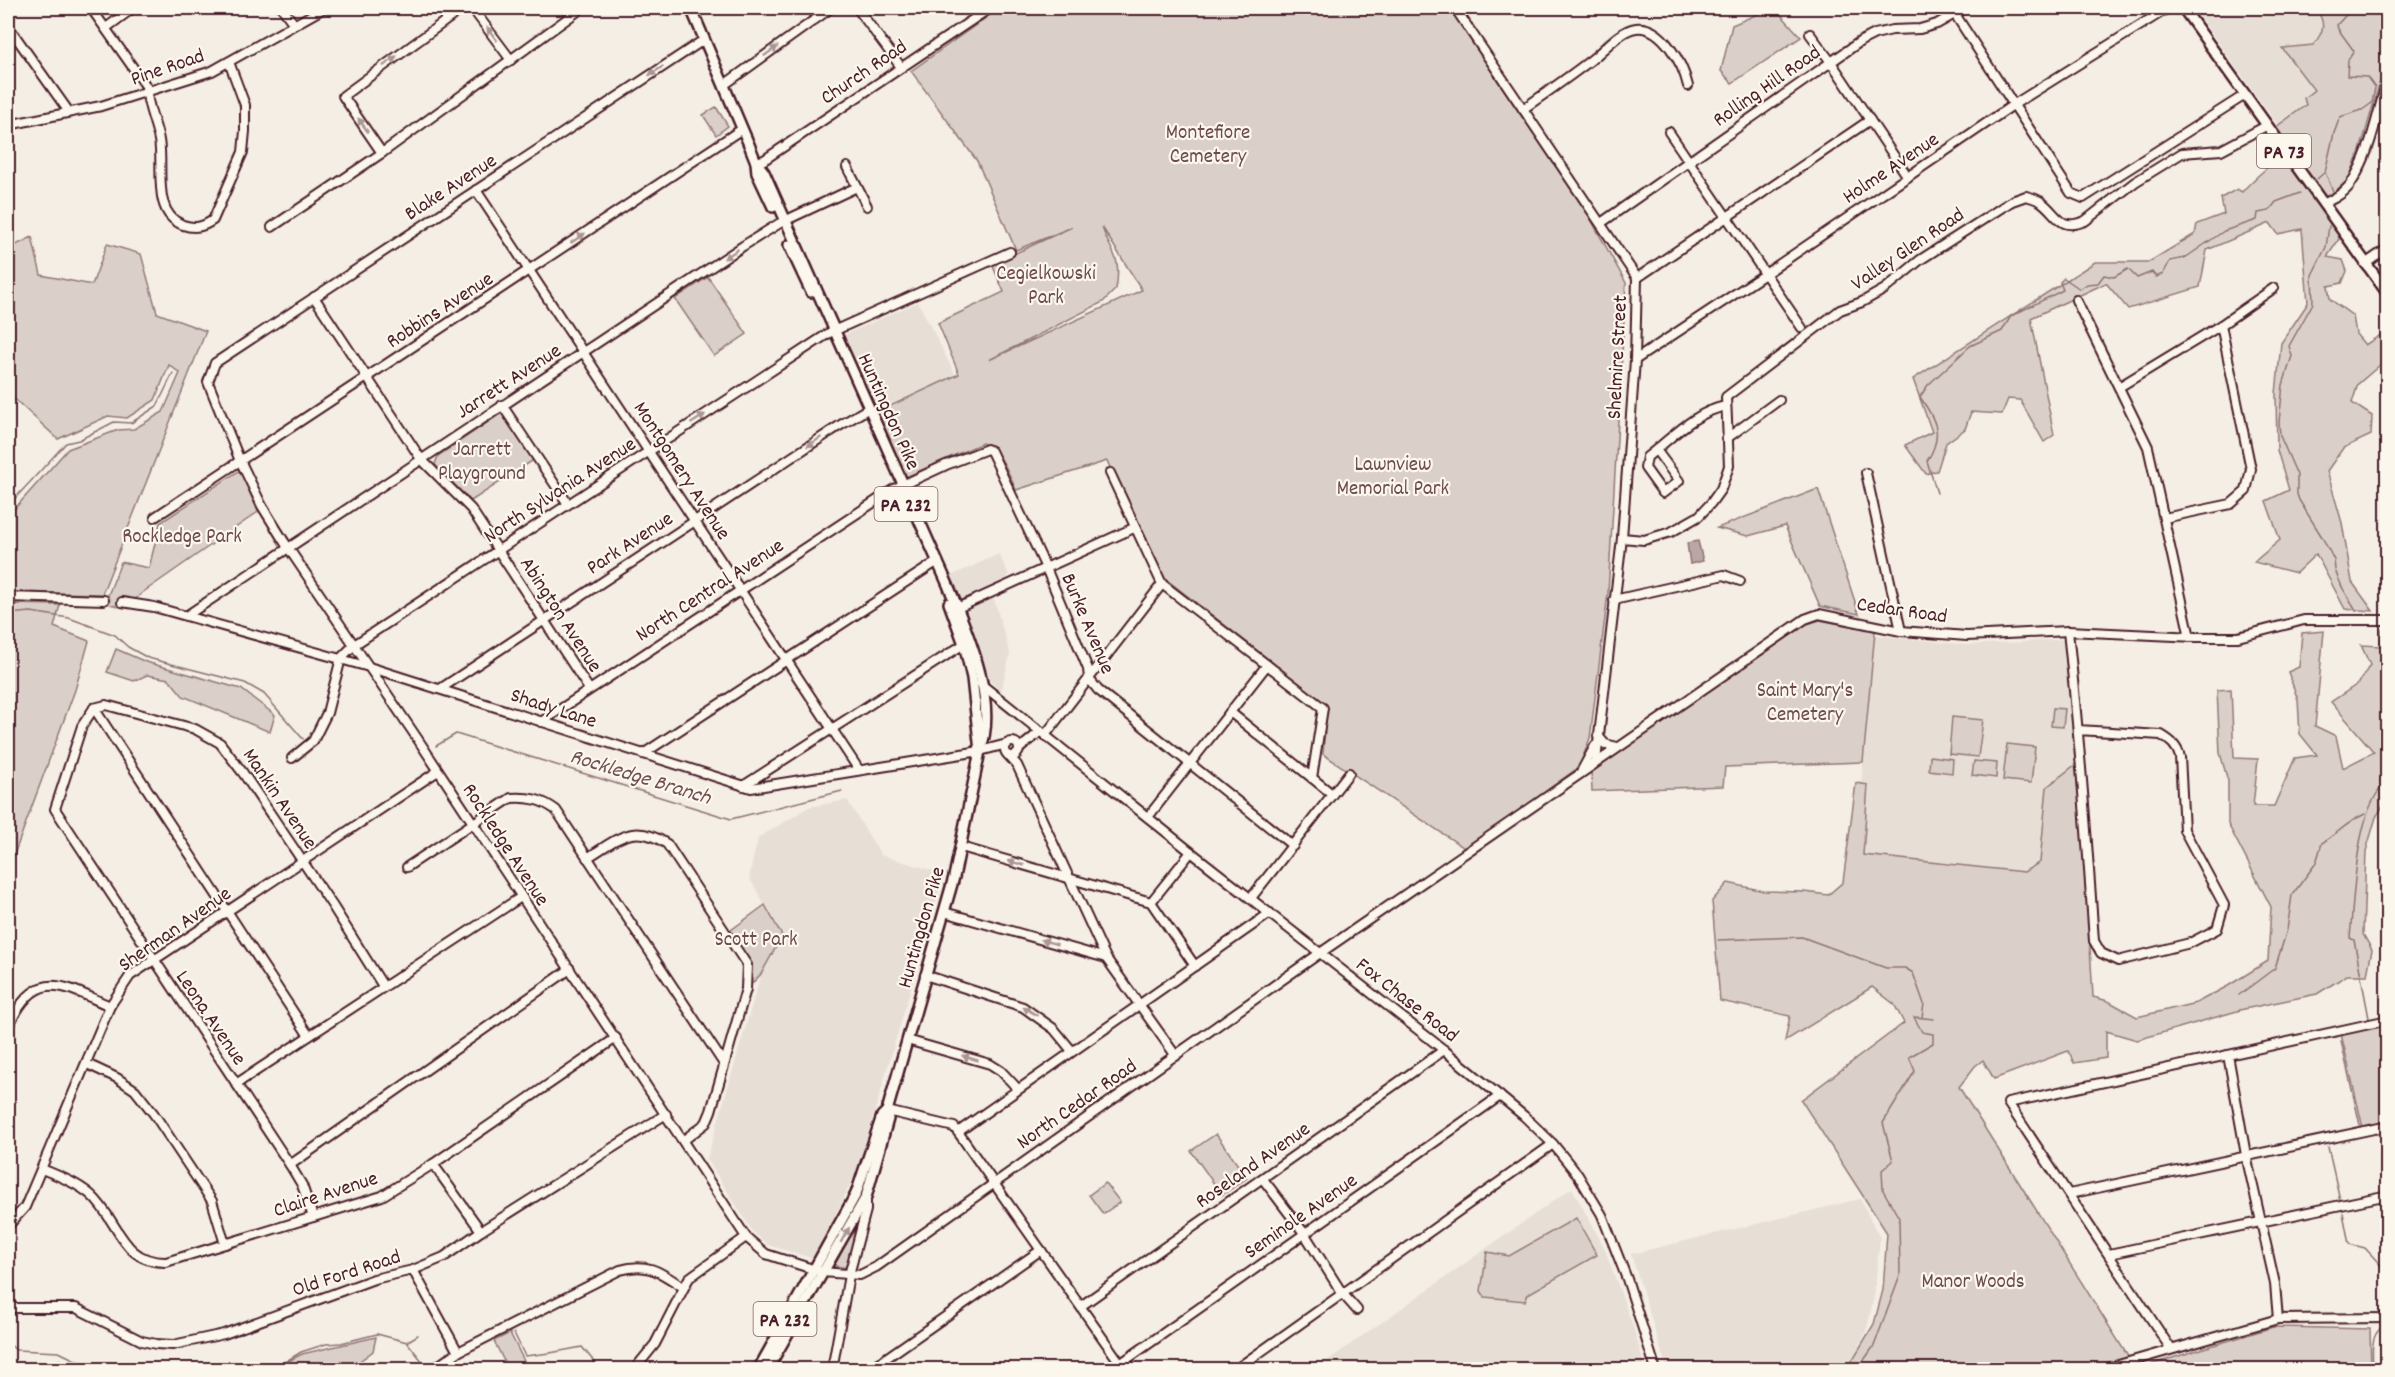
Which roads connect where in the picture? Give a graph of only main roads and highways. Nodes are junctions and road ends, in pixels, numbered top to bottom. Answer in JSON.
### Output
{"nodes":[{"id":1,"x":691,"y":8,"type":"edge"},
{"id":2,"x":2183,"y":8,"type":"edge"},
{"id":3,"x":2388,"y":294,"type":"edge"},
{"id":4,"x":955,"y":609,"type":"junction"},
{"id":5,"x":980,"y":750,"type":"junction"},
{"id":6,"x":887,"y":1111,"type":"junction"},
{"id":7,"x":818,"y":1270,"type":"junction"},
{"id":8,"x":758,"y":1370,"type":"edge"},
{"id":9,"x":768,"y":1370,"type":"edge"}],
"edges":[{"from":1,"to":4,"type":"main road","name":"Huntingdon Pike","number":"PA 232"},
{"from":2,"to":3,"type":"main road","number":"PA 73"},
{"from":4,"to":5,"type":"main road","name":"Huntingdon Pike","number":"PA 232"},
{"from":4,"to":5,"type":"main road","name":"Huntingdon Pike","number":"PA 232"},
{"from":5,"to":6,"type":"main road","name":"Huntingdon Pike","number":"PA 232"},
{"from":6,"to":7,"type":"main road","name":"Huntingdon Pike","number":"PA 232"},
{"from":7,"to":6,"type":"main road","name":"Huntingdon Pike","number":"PA 232","one_way":true},
{"from":7,"to":8,"type":"main road","name":"Huntingdon Pike","number":"PA 232"},
{"from":7,"to":9,"type":"main road","name":"Huntingdon Pike","number":"PA 232"}]}
